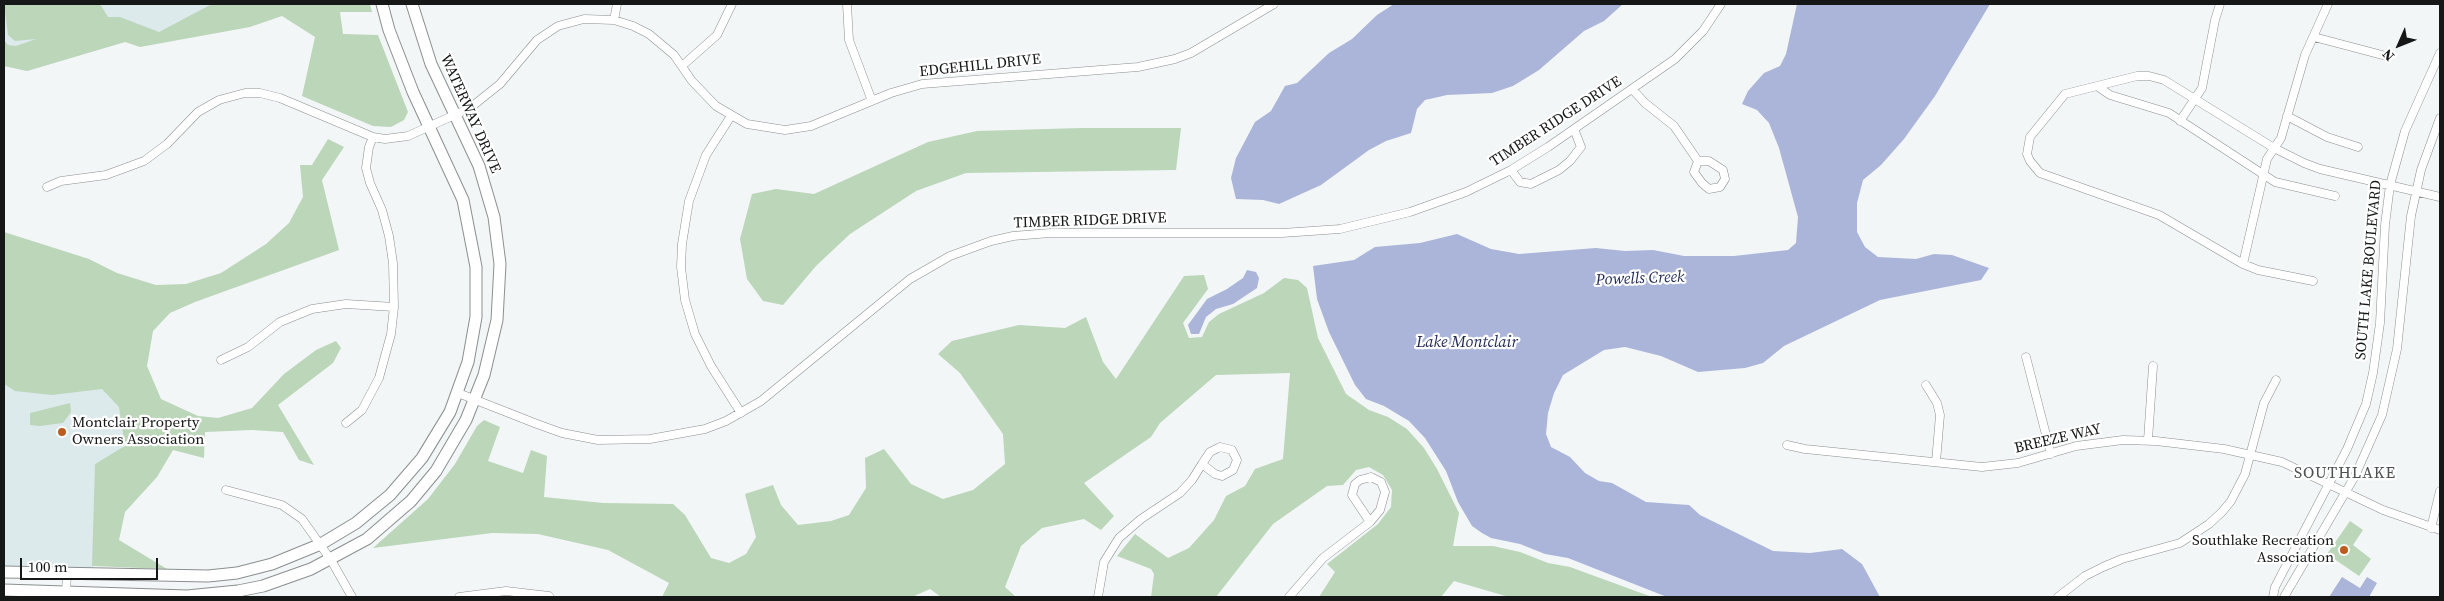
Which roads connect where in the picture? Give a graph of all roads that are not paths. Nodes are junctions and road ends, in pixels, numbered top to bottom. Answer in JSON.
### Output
{"nodes":[{"id":1,"x":382,"y":4,"type":"edge"},
{"id":2,"x":412,"y":4,"type":"edge"},
{"id":3,"x":617,"y":4,"type":"edge"},
{"id":4,"x":732,"y":4,"type":"edge"},
{"id":5,"x":847,"y":4,"type":"edge"},
{"id":6,"x":1274,"y":4,"type":"edge"},
{"id":7,"x":1721,"y":4,"type":"edge"},
{"id":8,"x":2220,"y":4,"type":"edge"},
{"id":9,"x":2328,"y":4,"type":"edge"},
{"id":10,"x":614,"y":20,"type":"junction"},
{"id":11,"x":2314,"y":36,"type":"junction"},
{"id":12,"x":2440,"y":53,"type":"edge"},
{"id":13,"x":2386,"y":56,"type":"dead end"},
{"id":14,"x":682,"y":66,"type":"junction"},
{"id":15,"x":2097,"y":86,"type":"junction"},
{"id":16,"x":1632,"y":89,"type":"junction"},
{"id":17,"x":2195,"y":99,"type":"junction"},
{"id":18,"x":872,"y":101,"type":"junction"},
{"id":19,"x":455,"y":115,"type":"junction"},
{"id":20,"x":730,"y":116,"type":"junction"},
{"id":21,"x":2287,"y":116,"type":"junction"},
{"id":22,"x":2440,"y":118,"type":"edge"},
{"id":23,"x":2180,"y":121,"type":"junction"},
{"id":24,"x":429,"y":127,"type":"junction"},
{"id":25,"x":1574,"y":129,"type":"junction"},
{"id":26,"x":373,"y":137,"type":"junction"},
{"id":27,"x":2358,"y":147,"type":"dead end"},
{"id":28,"x":2274,"y":148,"type":"junction"},
{"id":29,"x":1698,"y":161,"type":"dead end"},
{"id":30,"x":1511,"y":170,"type":"junction"},
{"id":31,"x":2263,"y":176,"type":"junction"},
{"id":32,"x":2390,"y":185,"type":"junction"},
{"id":33,"x":47,"y":187,"type":"dead end"},
{"id":34,"x":2416,"y":191,"type":"junction"},
{"id":35,"x":2336,"y":196,"type":"dead end"},
{"id":36,"x":2440,"y":197,"type":"edge"},
{"id":37,"x":2242,"y":264,"type":"junction"},
{"id":38,"x":2313,"y":282,"type":"dead end"},
{"id":39,"x":394,"y":307,"type":"junction"},
{"id":40,"x":2026,"y":357,"type":"dead end"},
{"id":41,"x":221,"y":360,"type":"dead end"},
{"id":42,"x":2153,"y":366,"type":"dead end"},
{"id":43,"x":2276,"y":380,"type":"dead end"},
{"id":44,"x":1926,"y":385,"type":"dead end"},
{"id":45,"x":458,"y":393,"type":"junction"},
{"id":46,"x":476,"y":399,"type":"junction"},
{"id":47,"x":741,"y":413,"type":"junction"},
{"id":48,"x":346,"y":423,"type":"dead end"},
{"id":49,"x":2148,"y":440,"type":"junction"},
{"id":50,"x":1787,"y":444,"type":"dead end"},
{"id":51,"x":2250,"y":453,"type":"junction"},
{"id":52,"x":2051,"y":454,"type":"junction"},
{"id":53,"x":1936,"y":462,"type":"junction"},
{"id":54,"x":1202,"y":464,"type":"junction"},
{"id":55,"x":2330,"y":483,"type":"junction"},
{"id":56,"x":226,"y":490,"type":"dead end"},
{"id":57,"x":2440,"y":491,"type":"edge"},
{"id":58,"x":2346,"y":492,"type":"junction"},
{"id":59,"x":1370,"y":522,"type":"junction"},
{"id":60,"x":2431,"y":528,"type":"junction"},
{"id":61,"x":2440,"y":530,"type":"edge"},
{"id":62,"x":321,"y":544,"type":"junction"},
{"id":63,"x":331,"y":560,"type":"junction"},
{"id":64,"x":4,"y":572,"type":"edge"},
{"id":65,"x":67,"y":574,"type":"junction"},
{"id":66,"x":4,"y":590,"type":"edge"},
{"id":67,"x":65,"y":596,"type":"edge"},
{"id":68,"x":549,"y":596,"type":"dead end"},
{"id":69,"x":352,"y":597,"type":"edge"},
{"id":70,"x":459,"y":597,"type":"edge"},
{"id":71,"x":1098,"y":597,"type":"edge"},
{"id":72,"x":1289,"y":597,"type":"edge"},
{"id":73,"x":2058,"y":597,"type":"edge"},
{"id":74,"x":2273,"y":597,"type":"edge"},
{"id":75,"x":2284,"y":597,"type":"edge"}],
"edges":[{"from":1,"to":24,"type":"main road"},
{"from":2,"to":19,"type":"main road","name":"WATERWAY DRIVE"},
{"from":3,"to":10,"type":"street"},
{"from":4,"to":14,"type":"street"},
{"from":5,"to":18,"type":"street"},
{"from":6,"to":18,"type":"street","name":"EDGEHILL DRIVE"},
{"from":7,"to":16,"type":"street","name":"TIMBER RIDGE DRIVE"},
{"from":8,"to":17,"type":"street"},
{"from":9,"to":11,"type":"street"},
{"from":10,"to":14,"type":"street","name":"EDGEHILL DRIVE"},
{"from":10,"to":19,"type":"street","name":"EDGEHILL DRIVE"},
{"from":11,"to":13,"type":"street"},
{"from":11,"to":21,"type":"street"},
{"from":12,"to":32,"type":"street","name":"SOUTH LAKE BOULEVARD"},
{"from":14,"to":20,"type":"street","name":"EDGEHILL DRIVE"},
{"from":15,"to":17,"type":"street"},
{"from":15,"to":23,"type":"street"},
{"from":15,"to":37,"type":"street"},
{"from":16,"to":25,"type":"street","name":"TIMBER RIDGE DRIVE"},
{"from":16,"to":29,"type":"street"},
{"from":17,"to":23,"type":"street"},
{"from":17,"to":28,"type":"street"},
{"from":18,"to":20,"type":"street","name":"EDGEHILL DRIVE"},
{"from":19,"to":24,"type":"street","name":"EDGEHILL DRIVE"},
{"from":19,"to":46,"type":"main road","name":"WATERWAY DRIVE"},
{"from":20,"to":47,"type":"street"},
{"from":21,"to":27,"type":"street"},
{"from":21,"to":28,"type":"street"},
{"from":22,"to":34,"type":"street"},
{"from":23,"to":31,"type":"street"},
{"from":24,"to":26,"type":"street","name":"EDGEHILL DRIVE"},
{"from":24,"to":45,"type":"main road"},
{"from":25,"to":30,"type":"street","name":"TIMBER RIDGE DRIVE"},
{"from":25,"to":30,"type":"street"},
{"from":26,"to":33,"type":"street","name":"EDGEHILL DRIVE"},
{"from":26,"to":39,"type":"street"},
{"from":28,"to":31,"type":"street"},
{"from":28,"to":32,"type":"street"},
{"from":30,"to":47,"type":"street","name":"TIMBER RIDGE DRIVE"},
{"from":31,"to":35,"type":"street"},
{"from":31,"to":37,"type":"street"},
{"from":32,"to":34,"type":"street"},
{"from":32,"to":55,"type":"street","name":"SOUTH LAKE BOULEVARD"},
{"from":34,"to":36,"type":"street"},
{"from":34,"to":58,"type":"street"},
{"from":37,"to":38,"type":"street"},
{"from":39,"to":41,"type":"street"},
{"from":39,"to":48,"type":"street"},
{"from":40,"to":52,"type":"street"},
{"from":42,"to":49,"type":"street"},
{"from":43,"to":51,"type":"street"},
{"from":44,"to":53,"type":"street"},
{"from":45,"to":46,"type":"street","name":"TIMBER RIDGE DRIVE"},
{"from":45,"to":62,"type":"main road"},
{"from":46,"to":47,"type":"street","name":"TIMBER RIDGE DRIVE"},
{"from":46,"to":63,"type":"main road","name":"WATERWAY DRIVE"},
{"from":49,"to":51,"type":"street","name":"BREEZE WAY"},
{"from":49,"to":52,"type":"street","name":"BREEZE WAY"},
{"from":50,"to":53,"type":"street","name":"BREEZE WAY"},
{"from":51,"to":55,"type":"street","name":"BREEZE WAY"},
{"from":51,"to":73,"type":"street"},
{"from":52,"to":53,"type":"street","name":"BREEZE WAY"},
{"from":54,"to":54,"type":"street"},
{"from":54,"to":71,"type":"street"},
{"from":55,"to":58,"type":"street","name":"BREEZE WAY"},
{"from":55,"to":74,"type":"street","name":"SOUTH LAKE BOULEVARD"},
{"from":56,"to":62,"type":"street"},
{"from":57,"to":60,"type":"street"},
{"from":58,"to":60,"type":"street","name":"BREEZE WAY"},
{"from":58,"to":75,"type":"street"},
{"from":59,"to":59,"type":"street"},
{"from":59,"to":72,"type":"street"},
{"from":60,"to":61,"type":"street","name":"BREEZE WAY"},
{"from":62,"to":63,"type":"street"},
{"from":62,"to":65,"type":"main road"},
{"from":63,"to":67,"type":"main road","name":"WATERWAY DRIVE"},
{"from":63,"to":69,"type":"street"},
{"from":64,"to":65,"type":"main road"},
{"from":65,"to":67,"type":"street"},
{"from":66,"to":67,"type":"main road","name":"WATERWAY DRIVE"},
{"from":68,"to":70,"type":"street"}]}
